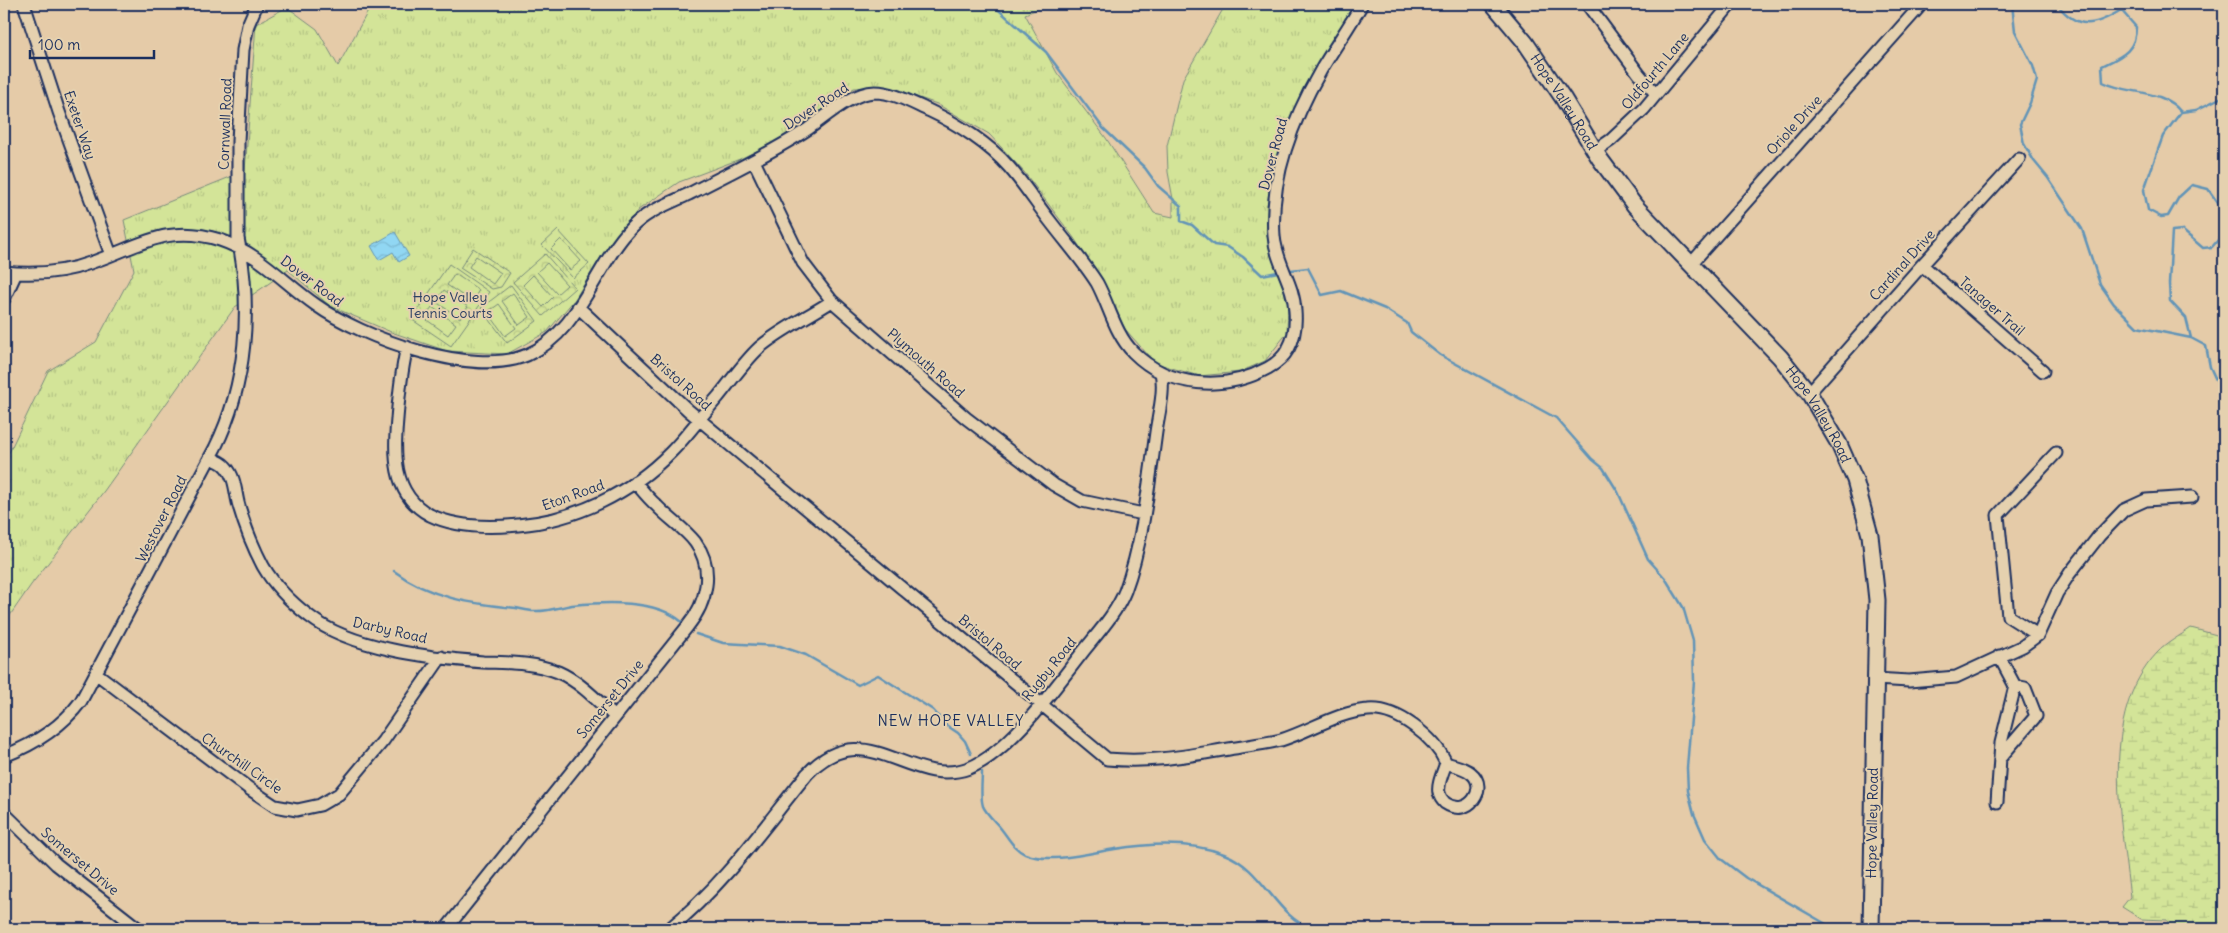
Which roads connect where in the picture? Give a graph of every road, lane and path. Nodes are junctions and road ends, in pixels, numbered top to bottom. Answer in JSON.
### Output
{"nodes":[{"id":1,"x":24,"y":4,"type":"edge"},
{"id":2,"x":257,"y":4,"type":"edge"},
{"id":3,"x":1362,"y":4,"type":"edge"},
{"id":4,"x":1493,"y":4,"type":"edge"},
{"id":5,"x":1587,"y":4,"type":"edge"},
{"id":6,"x":1726,"y":5,"type":"edge"},
{"id":7,"x":1920,"y":5,"type":"dead end"},
{"id":8,"x":1656,"y":94,"type":"junction"},
{"id":9,"x":1595,"y":151,"type":"junction"},
{"id":10,"x":2019,"y":159,"type":"dead end"},
{"id":11,"x":754,"y":161,"type":"junction"},
{"id":12,"x":240,"y":247,"type":"junction"},
{"id":13,"x":111,"y":255,"type":"junction"},
{"id":14,"x":1922,"y":264,"type":"junction"},
{"id":15,"x":1690,"y":265,"type":"junction"},
{"id":16,"x":4,"y":272,"type":"edge"},
{"id":17,"x":16,"y":273,"type":"junction"},
{"id":18,"x":4,"y":299,"type":"edge"},
{"id":19,"x":832,"y":301,"type":"junction"},
{"id":20,"x":578,"y":306,"type":"junction"},
{"id":21,"x":407,"y":347,"type":"junction"},
{"id":22,"x":2043,"y":371,"type":"dead end"},
{"id":23,"x":1161,"y":372,"type":"junction"},
{"id":24,"x":1809,"y":393,"type":"junction"},
{"id":25,"x":699,"y":419,"type":"junction"},
{"id":26,"x":2056,"y":453,"type":"dead end"},
{"id":27,"x":210,"y":458,"type":"junction"},
{"id":28,"x":635,"y":482,"type":"junction"},
{"id":29,"x":2192,"y":496,"type":"dead end"},
{"id":30,"x":1143,"y":514,"type":"junction"},
{"id":31,"x":2038,"y":635,"type":"junction"},
{"id":32,"x":1999,"y":656,"type":"junction"},
{"id":33,"x":441,"y":657,"type":"junction"},
{"id":34,"x":98,"y":674,"type":"junction"},
{"id":35,"x":1875,"y":679,"type":"junction"},
{"id":36,"x":2015,"y":686,"type":"junction"},
{"id":37,"x":1041,"y":704,"type":"junction"},
{"id":38,"x":614,"y":716,"type":"junction"},
{"id":39,"x":4,"y":756,"type":"edge"},
{"id":40,"x":2000,"y":758,"type":"junction"},
{"id":41,"x":1446,"y":763,"type":"dead end"},
{"id":42,"x":1997,"y":802,"type":"dead end"},
{"id":43,"x":4,"y":813,"type":"edge"},
{"id":44,"x":1871,"y":927,"type":"edge"},
{"id":45,"x":139,"y":929,"type":"edge"},
{"id":46,"x":446,"y":929,"type":"edge"},
{"id":47,"x":669,"y":929,"type":"edge"}],
"edges":[{"from":1,"to":13,"type":"street","name":"Exeter Way"},
{"from":2,"to":12,"type":"street","name":"Cornwall Road"},
{"from":3,"to":23,"type":"street","name":"Dover Road"},
{"from":4,"to":9,"type":"main road","name":"Hope Valley Road"},
{"from":5,"to":8,"type":"street"},
{"from":6,"to":8,"type":"street","name":"Oldfourth Lane"},
{"from":7,"to":15,"type":"street","name":"Oriole Drive"},
{"from":8,"to":9,"type":"street","name":"Oldfourth Lane"},
{"from":9,"to":15,"type":"main road","name":"Hope Valley Road"},
{"from":10,"to":14,"type":"street","name":"Cardinal Drive"},
{"from":11,"to":19,"type":"street","name":"Plymouth Road"},
{"from":11,"to":20,"type":"street","name":"Dover Road"},
{"from":11,"to":23,"type":"street","name":"Dover Road"},
{"from":12,"to":13,"type":"street","name":"Dover Road"},
{"from":12,"to":21,"type":"street","name":"Dover Road"},
{"from":12,"to":27,"type":"street","name":"Westover Road"},
{"from":13,"to":17,"type":"street","name":"Dover Road"},
{"from":14,"to":22,"type":"street","name":"Tanager Trail"},
{"from":14,"to":24,"type":"street","name":"Cardinal Drive"},
{"from":15,"to":24,"type":"main road","name":"Hope Valley Road"},
{"from":16,"to":17,"type":"street","name":"Dover Road"},
{"from":17,"to":18,"type":"street"},
{"from":19,"to":25,"type":"street","name":"Eton Road"},
{"from":19,"to":30,"type":"street","name":"Plymouth Road"},
{"from":20,"to":21,"type":"street","name":"Dover Road"},
{"from":20,"to":25,"type":"street","name":"Bristol Road"},
{"from":21,"to":28,"type":"street","name":"Eton Road"},
{"from":23,"to":30,"type":"street","name":"Rugby Road"},
{"from":24,"to":35,"type":"main road","name":"Hope Valley Road"},
{"from":25,"to":28,"type":"street","name":"Eton Road"},
{"from":25,"to":37,"type":"street","name":"Bristol Road"},
{"from":26,"to":31,"type":"street"},
{"from":27,"to":33,"type":"street","name":"Darby Road"},
{"from":27,"to":34,"type":"street","name":"Westover Road"},
{"from":28,"to":38,"type":"street","name":"Somerset Drive"},
{"from":29,"to":31,"type":"street"},
{"from":30,"to":37,"type":"street","name":"Rugby Road"},
{"from":31,"to":32,"type":"street"},
{"from":32,"to":35,"type":"street"},
{"from":32,"to":36,"type":"street"},
{"from":33,"to":34,"type":"street","name":"Churchill Circle"},
{"from":33,"to":38,"type":"street","name":"Darby Road"},
{"from":34,"to":39,"type":"street","name":"Westover Road"},
{"from":35,"to":44,"type":"main road","name":"Hope Valley Road"},
{"from":36,"to":40,"type":"street"},
{"from":36,"to":40,"type":"street"},
{"from":37,"to":41,"type":"street","name":"Bristol Road"},
{"from":37,"to":47,"type":"street","name":"Rugby Road"},
{"from":38,"to":46,"type":"street","name":"Somerset Drive"},
{"from":40,"to":42,"type":"street"},
{"from":43,"to":45,"type":"street","name":"Somerset Drive"}]}
